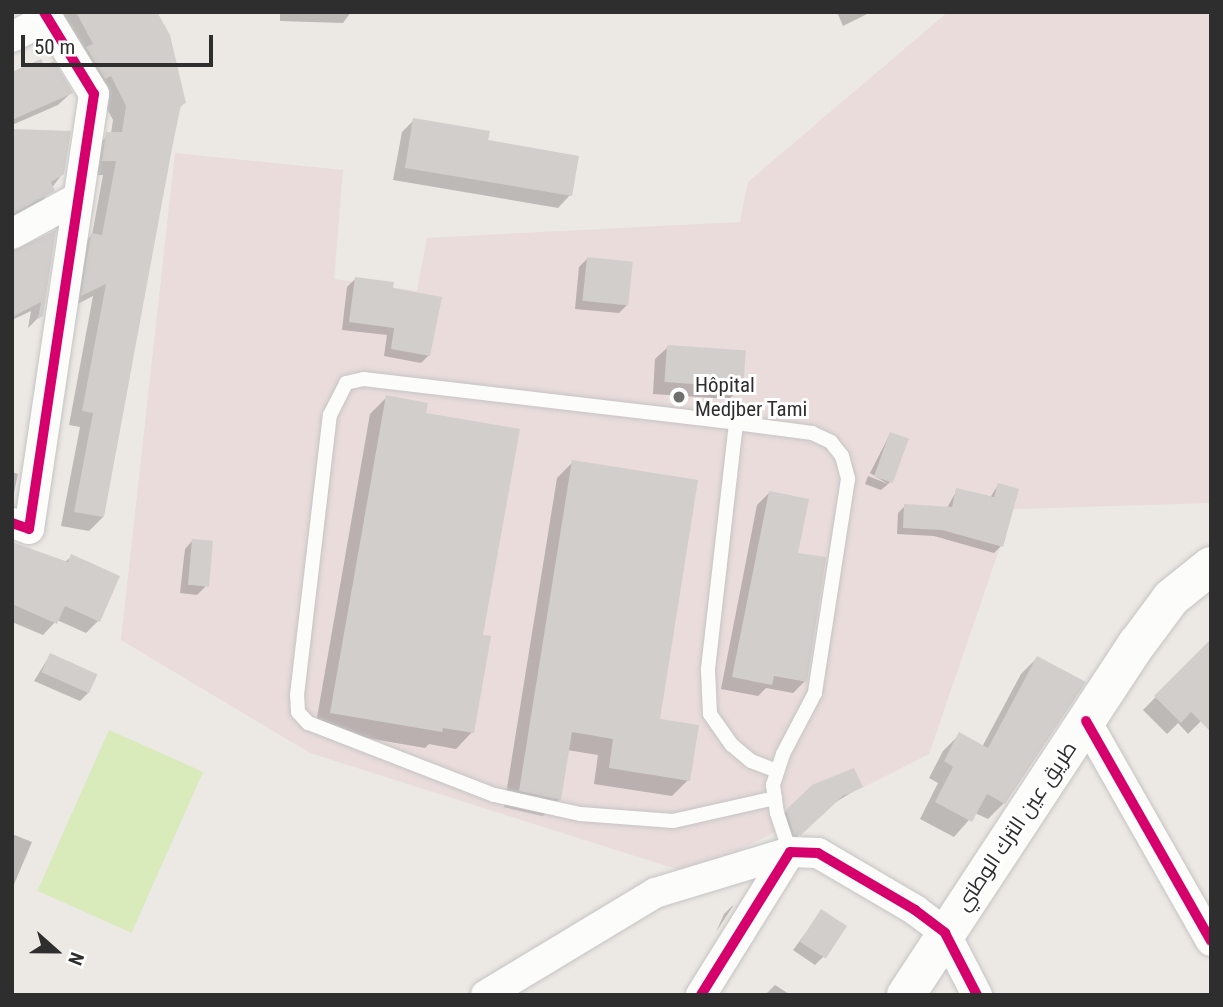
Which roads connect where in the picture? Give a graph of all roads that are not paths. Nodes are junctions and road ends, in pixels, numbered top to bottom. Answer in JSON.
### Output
{"nodes":[{"id":1,"x":45,"y":15,"type":"edge"},
{"id":2,"x":12,"y":37,"type":"edge"},
{"id":3,"x":76,"y":199,"type":"junction"},
{"id":4,"x":12,"y":234,"type":"edge"},
{"id":5,"x":736,"y":423,"type":"junction"},
{"id":6,"x":12,"y":523,"type":"edge"},
{"id":7,"x":1211,"y":566,"type":"edge"},
{"id":8,"x":1086,"y":721,"type":"junction"},
{"id":9,"x":777,"y":771,"type":"junction"},
{"id":10,"x":775,"y":797,"type":"junction"},
{"id":11,"x":790,"y":852,"type":"junction"},
{"id":12,"x":945,"y":933,"type":"junction"},
{"id":13,"x":1211,"y":941,"type":"edge"},
{"id":14,"x":486,"y":995,"type":"edge"},
{"id":15,"x":701,"y":995,"type":"edge"},
{"id":16,"x":906,"y":995,"type":"edge"},
{"id":17,"x":978,"y":995,"type":"edge"}],
"edges":[{"from":1,"to":2,"type":"street"},
{"from":1,"to":3,"type":"street"},
{"from":3,"to":4,"type":"street"},
{"from":3,"to":6,"type":"street"},
{"from":5,"to":9,"type":"lane"},
{"from":5,"to":9,"type":"lane"},
{"from":5,"to":10,"type":"lane"},
{"from":7,"to":8,"type":"main road","name":"طريق عين الترك الوطني"},
{"from":8,"to":12,"type":"main road","name":"طريق عين الترك الوطني"},
{"from":8,"to":13,"type":"street"},
{"from":9,"to":10,"type":"lane"},
{"from":10,"to":11,"type":"lane"},
{"from":11,"to":12,"type":"street"},
{"from":11,"to":14,"type":"street"},
{"from":11,"to":15,"type":"street"},
{"from":12,"to":16,"type":"main road","name":"طريق عين الترك الوطني"},
{"from":12,"to":17,"type":"street"}]}
